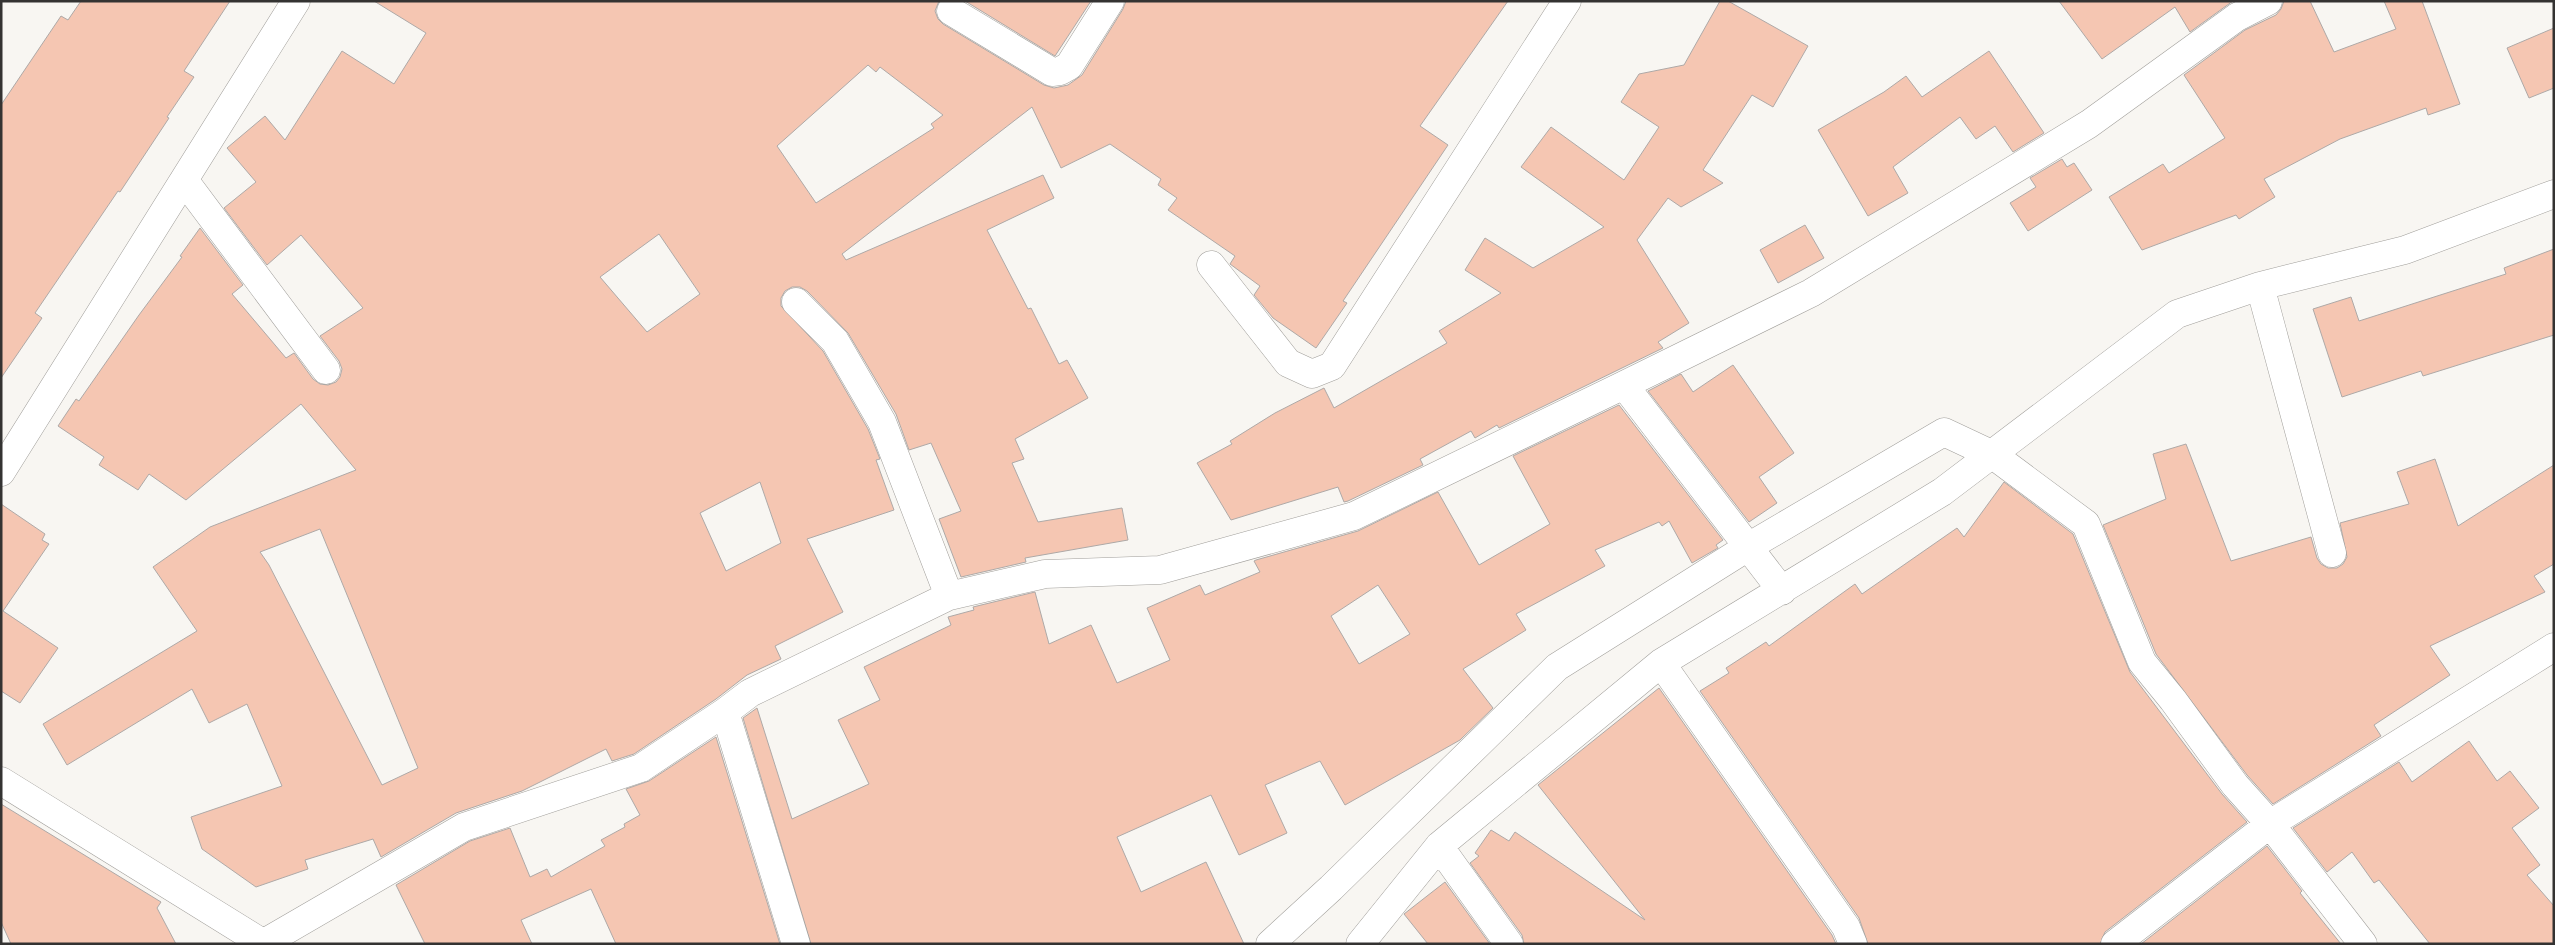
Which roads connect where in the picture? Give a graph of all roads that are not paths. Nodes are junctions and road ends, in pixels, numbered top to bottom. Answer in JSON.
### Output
{"nodes":[{"id":1,"x":296,"y":1,"type":"edge"},
{"id":2,"x":1110,"y":1,"type":"edge"},
{"id":3,"x":1568,"y":1,"type":"edge"},
{"id":4,"x":2268,"y":1,"type":"edge"},
{"id":5,"x":951,"y":11,"type":"dead end"},
{"id":6,"x":184,"y":180,"type":"junction"},
{"id":7,"x":2554,"y":194,"type":"edge"},
{"id":8,"x":1211,"y":265,"type":"dead end"},
{"id":9,"x":2260,"y":286,"type":"junction"},
{"id":10,"x":796,"y":302,"type":"dead end"},
{"id":11,"x":326,"y":370,"type":"dead end"},
{"id":12,"x":1624,"y":385,"type":"junction"},
{"id":13,"x":1993,"y":455,"type":"junction"},
{"id":14,"x":1,"y":472,"type":"edge"},
{"id":15,"x":1748,"y":547,"type":"junction"},
{"id":16,"x":2332,"y":553,"type":"dead end"},
{"id":17,"x":1782,"y":591,"type":"junction"},
{"id":18,"x":949,"y":596,"type":"junction"},
{"id":19,"x":2554,"y":647,"type":"edge"},
{"id":20,"x":1661,"y":663,"type":"junction"},
{"id":21,"x":725,"y":712,"type":"junction"},
{"id":22,"x":1,"y":781,"type":"edge"},
{"id":23,"x":2270,"y":824,"type":"junction"},
{"id":24,"x":1439,"y":846,"type":"junction"},
{"id":25,"x":264,"y":944,"type":"edge"},
{"id":26,"x":796,"y":944,"type":"edge"},
{"id":27,"x":1270,"y":944,"type":"edge"},
{"id":28,"x":1360,"y":944,"type":"edge"},
{"id":29,"x":1509,"y":944,"type":"edge"},
{"id":30,"x":1852,"y":944,"type":"edge"},
{"id":31,"x":2115,"y":944,"type":"edge"},
{"id":32,"x":2363,"y":944,"type":"edge"}],
"edges":[{"from":1,"to":6,"type":"street"},
{"from":2,"to":5,"type":"street"},
{"from":3,"to":8,"type":"street"},
{"from":4,"to":12,"type":"street"},
{"from":6,"to":11,"type":"street"},
{"from":6,"to":14,"type":"street"},
{"from":7,"to":9,"type":"street"},
{"from":9,"to":13,"type":"street"},
{"from":9,"to":16,"type":"street"},
{"from":10,"to":18,"type":"street"},
{"from":12,"to":15,"type":"street"},
{"from":12,"to":18,"type":"street"},
{"from":13,"to":15,"type":"street"},
{"from":13,"to":17,"type":"street"},
{"from":13,"to":23,"type":"street"},
{"from":15,"to":17,"type":"street"},
{"from":15,"to":27,"type":"street"},
{"from":17,"to":20,"type":"street"},
{"from":18,"to":21,"type":"street"},
{"from":19,"to":23,"type":"street"},
{"from":20,"to":24,"type":"street"},
{"from":20,"to":30,"type":"street"},
{"from":21,"to":25,"type":"street"},
{"from":21,"to":26,"type":"street"},
{"from":22,"to":25,"type":"street"},
{"from":23,"to":31,"type":"street"},
{"from":23,"to":32,"type":"street"},
{"from":24,"to":28,"type":"street"},
{"from":24,"to":29,"type":"street"}]}
